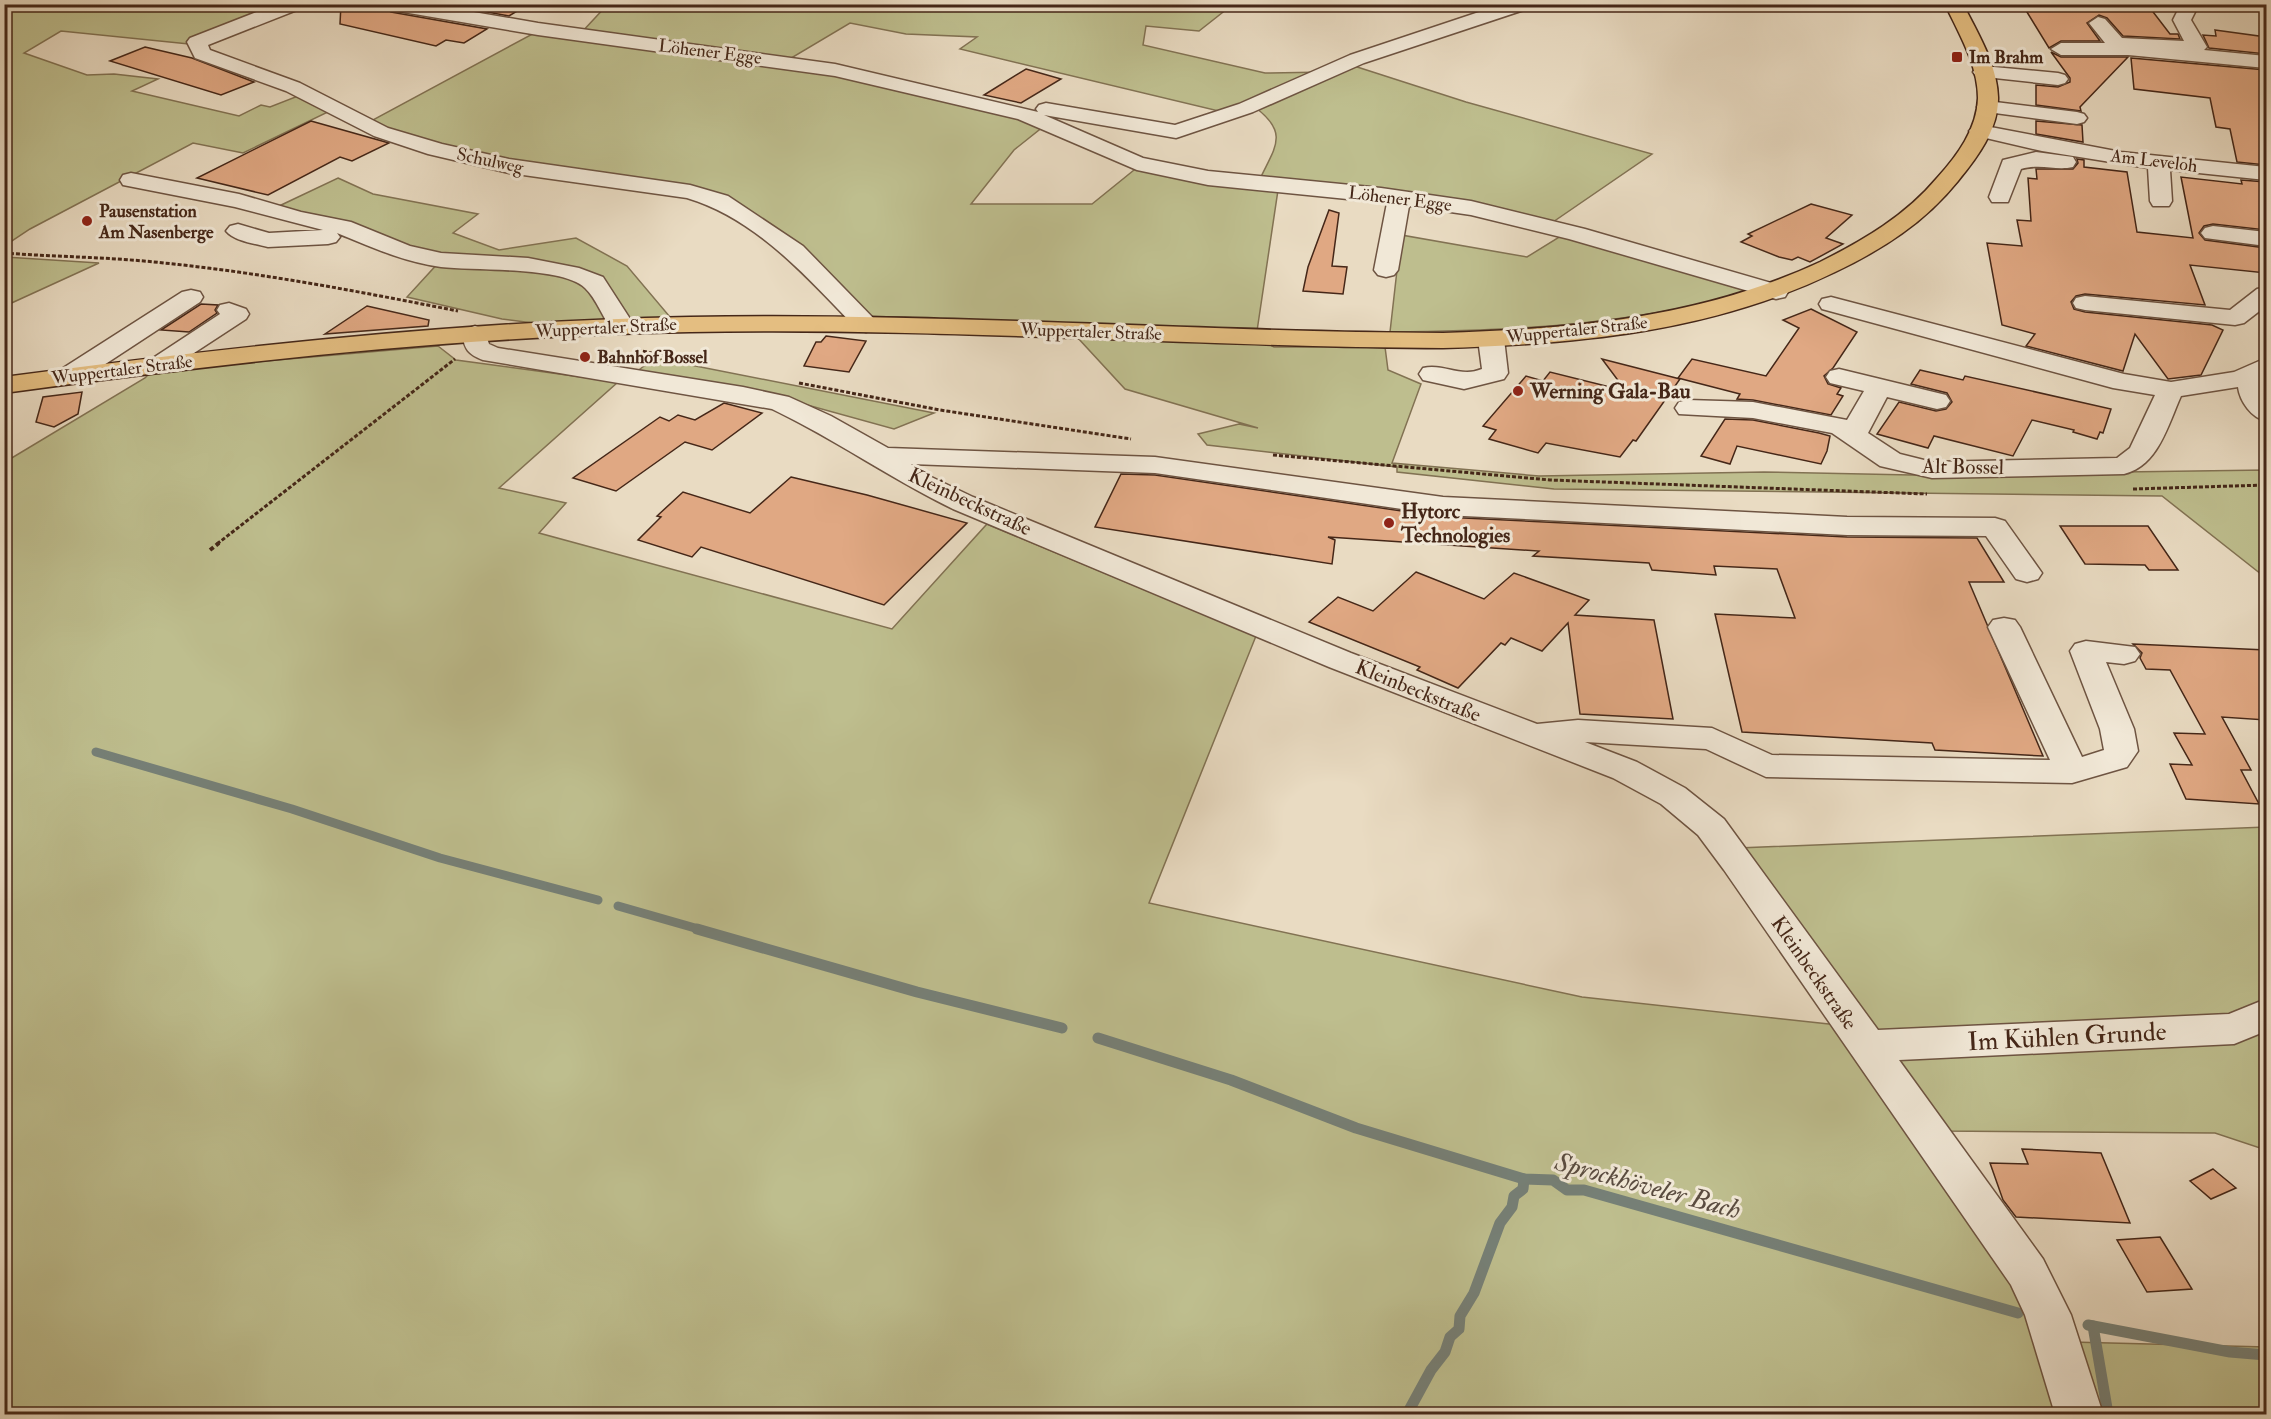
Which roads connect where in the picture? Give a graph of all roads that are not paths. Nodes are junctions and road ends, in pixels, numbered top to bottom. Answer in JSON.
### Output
{"nodes":[{"id":1,"x":295,"y":4,"type":"edge"},
{"id":2,"x":391,"y":4,"type":"edge"},
{"id":3,"x":1523,"y":4,"type":"edge"},
{"id":4,"x":1954,"y":4,"type":"edge"},
{"id":5,"x":2190,"y":4,"type":"edge"},
{"id":6,"x":2098,"y":23,"type":"dead end"},
{"id":7,"x":2061,"y":49,"type":"dead end"},
{"id":8,"x":2266,"y":62,"type":"edge"},
{"id":9,"x":1983,"y":72,"type":"junction"},
{"id":10,"x":2058,"y":79,"type":"dead end"},
{"id":11,"x":1987,"y":107,"type":"junction"},
{"id":12,"x":1025,"y":114,"type":"junction"},
{"id":13,"x":2077,"y":118,"type":"dead end"},
{"id":14,"x":1979,"y":135,"type":"junction"},
{"id":15,"x":2159,"y":167,"type":"junction"},
{"id":16,"x":2266,"y":174,"type":"edge"},
{"id":17,"x":131,"y":180,"type":"dead end"},
{"id":18,"x":2000,"y":197,"type":"dead end"},
{"id":19,"x":1399,"y":198,"type":"junction"},
{"id":20,"x":2161,"y":201,"type":"dead end"},
{"id":21,"x":238,"y":231,"type":"dead end"},
{"id":22,"x":2213,"y":233,"type":"dead end"},
{"id":23,"x":2266,"y":239,"type":"edge"},
{"id":24,"x":381,"y":242,"type":"junction"},
{"id":25,"x":1386,"y":270,"type":"dead end"},
{"id":26,"x":1776,"y":292,"type":"junction"},
{"id":27,"x":2266,"y":294,"type":"edge"},
{"id":28,"x":191,"y":297,"type":"dead end"},
{"id":29,"x":2085,"y":303,"type":"dead end"},
{"id":30,"x":1831,"y":304,"type":"dead end"},
{"id":31,"x":229,"y":310,"type":"dead end"},
{"id":32,"x":471,"y":324,"type":"junction"},
{"id":33,"x":866,"y":324,"type":"junction"},
{"id":34,"x":621,"y":325,"type":"junction"},
{"id":35,"x":1491,"y":339,"type":"junction"},
{"id":36,"x":159,"y":365,"type":"junction"},
{"id":37,"x":1432,"y":374,"type":"dead end"},
{"id":38,"x":2261,"y":374,"type":"edge"},
{"id":39,"x":69,"y":376,"type":"junction"},
{"id":40,"x":1839,"y":377,"type":"dead end"},
{"id":41,"x":4,"y":385,"type":"edge"},
{"id":42,"x":1880,"y":386,"type":"junction"},
{"id":43,"x":2171,"y":390,"type":"junction"},
{"id":44,"x":1937,"y":401,"type":"dead end"},
{"id":45,"x":1688,"y":408,"type":"dead end"},
{"id":46,"x":2266,"y":413,"type":"edge"},
{"id":47,"x":1853,"y":435,"type":"junction"},
{"id":48,"x":883,"y":457,"type":"junction"},
{"id":49,"x":2027,"y":573,"type":"dead end"},
{"id":50,"x":2004,"y":627,"type":"dead end"},
{"id":51,"x":2124,"y":654,"type":"dead end"},
{"id":52,"x":1524,"y":733,"type":"junction"},
{"id":53,"x":2072,"y":772,"type":"junction"},
{"id":54,"x":2266,"y":1014,"type":"edge"},
{"id":55,"x":1865,"y":1046,"type":"junction"},
{"id":56,"x":2079,"y":1414,"type":"edge"}],
"edges":[{"from":1,"to":33,"type":"street","name":"Schulweg"},
{"from":2,"to":12,"type":"street","name":"Löhener Egge"},
{"from":3,"to":12,"type":"street","name":"Löhener Egge"},
{"from":4,"to":9,"type":"main road","name":"Wuppertaler Straße"},
{"from":5,"to":6,"type":"street"},
{"from":7,"to":8,"type":"street"},
{"from":9,"to":10,"type":"street"},
{"from":9,"to":11,"type":"main road","name":"Wuppertaler Straße"},
{"from":11,"to":13,"type":"street"},
{"from":11,"to":14,"type":"main road","name":"Wuppertaler Straße"},
{"from":12,"to":19,"type":"street","name":"Löhener Egge"},
{"from":14,"to":15,"type":"street","name":"Am Leveloh"},
{"from":14,"to":26,"type":"main road","name":"Wuppertaler Straße"},
{"from":15,"to":16,"type":"street","name":"Am Leveloh"},
{"from":15,"to":18,"type":"street"},
{"from":15,"to":20,"type":"street"},
{"from":17,"to":24,"type":"street"},
{"from":19,"to":25,"type":"street"},
{"from":19,"to":26,"type":"street","name":"Löhener Egge"},
{"from":21,"to":24,"type":"street"},
{"from":22,"to":23,"type":"street"},
{"from":24,"to":34,"type":"street"},
{"from":26,"to":35,"type":"main road","name":"Wuppertaler Straße"},
{"from":27,"to":29,"type":"street"},
{"from":28,"to":39,"type":"street"},
{"from":30,"to":43,"type":"street"},
{"from":31,"to":36,"type":"street"},
{"from":32,"to":34,"type":"main road","name":"Wuppertaler Straße"},
{"from":32,"to":36,"type":"main road","name":"Wuppertaler Straße"},
{"from":32,"to":48,"type":"street","name":"Kleinbeckstraße"},
{"from":33,"to":34,"type":"main road","name":"Wuppertaler Straße"},
{"from":33,"to":35,"type":"main road","name":"Wuppertaler Straße"},
{"from":35,"to":37,"type":"street"},
{"from":36,"to":39,"type":"main road","name":"Wuppertaler Straße"},
{"from":38,"to":43,"type":"street"},
{"from":38,"to":46,"type":"street"},
{"from":39,"to":41,"type":"main road","name":"Wuppertaler Straße"},
{"from":40,"to":42,"type":"street"},
{"from":42,"to":44,"type":"street"},
{"from":42,"to":47,"type":"street"},
{"from":43,"to":47,"type":"street","name":"Alt Bossel"},
{"from":45,"to":47,"type":"street","name":"Alt Bossel"},
{"from":48,"to":49,"type":"street"},
{"from":48,"to":52,"type":"street","name":"Kleinbeckstraße"},
{"from":50,"to":53,"type":"street"},
{"from":51,"to":53,"type":"street"},
{"from":52,"to":53,"type":"street"},
{"from":52,"to":55,"type":"street","name":"Kleinbeckstraße"},
{"from":54,"to":55,"type":"street","name":"Im Kühlen Grunde"},
{"from":55,"to":56,"type":"street","name":"Kleinbeckstraße"}]}
